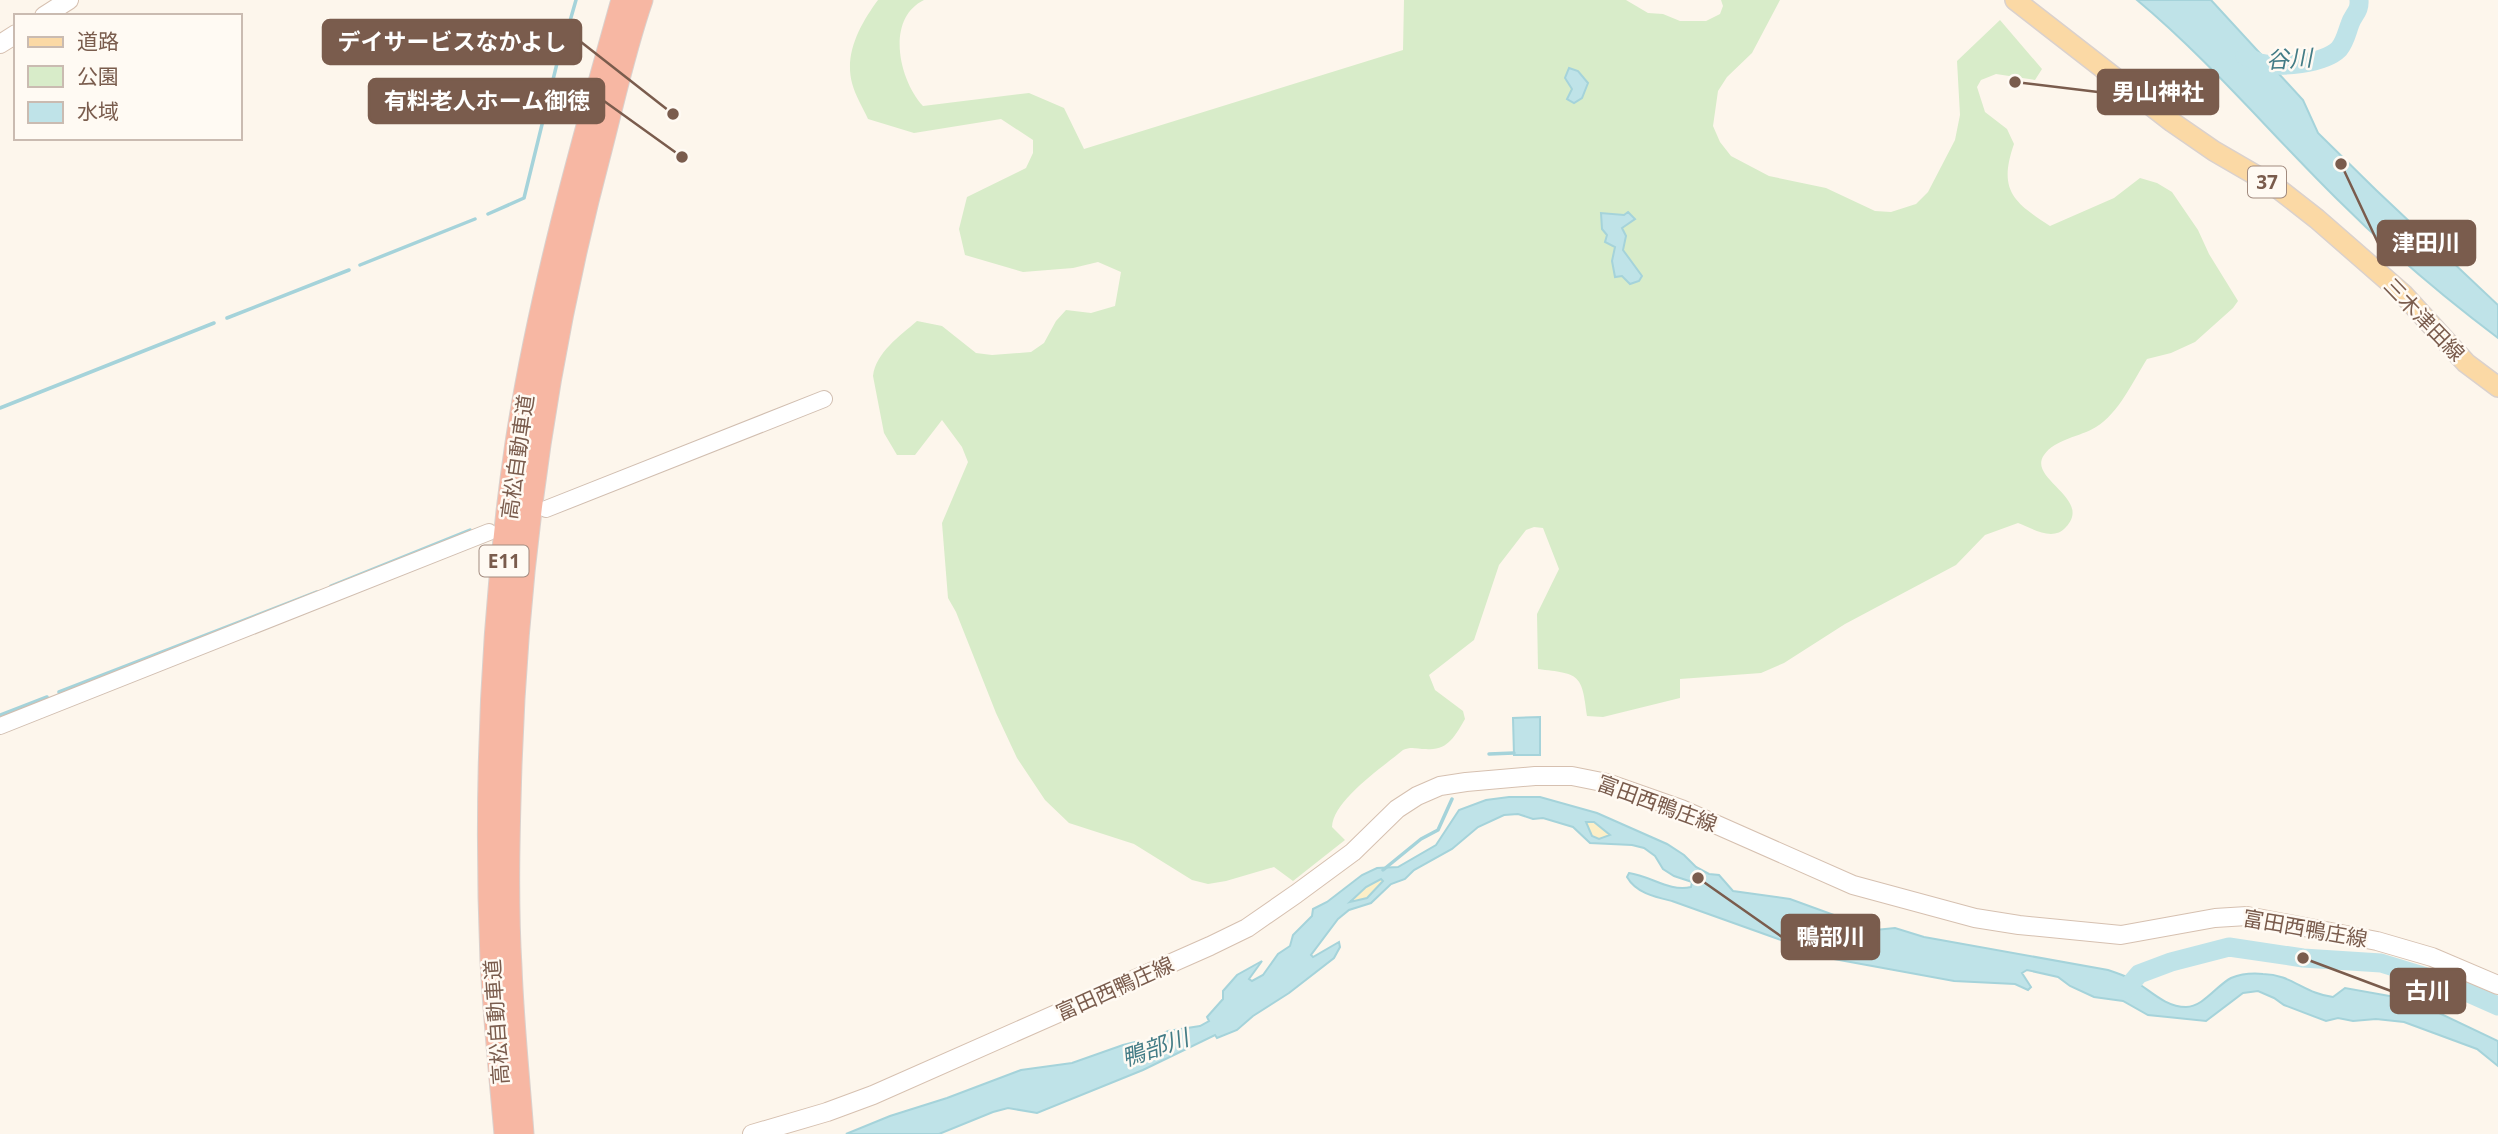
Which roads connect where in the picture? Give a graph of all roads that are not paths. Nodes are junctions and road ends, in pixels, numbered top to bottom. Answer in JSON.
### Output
{"nodes":[{"id":1,"x":69,"y":0,"type":"edge"},
{"id":2,"x":623,"y":0,"type":"edge"},
{"id":3,"x":641,"y":0,"type":"edge"},
{"id":4,"x":2015,"y":0,"type":"edge"},
{"id":5,"x":47,"y":14,"type":"edge"},
{"id":6,"x":2498,"y":387,"type":"edge"},
{"id":7,"x":824,"y":399,"type":"dead end"},
{"id":8,"x":546,"y":509,"type":"dead end"},
{"id":9,"x":489,"y":532,"type":"dead end"},
{"id":10,"x":0,"y":726,"type":"edge"},
{"id":11,"x":2498,"y":985,"type":"edge"},
{"id":12,"x":506,"y":1134,"type":"edge"},
{"id":13,"x":522,"y":1134,"type":"edge"},
{"id":14,"x":752,"y":1134,"type":"edge"}],
"edges":[{"from":1,"to":5,"type":"main road"},
{"from":2,"to":12,"type":"highway","name":"高松自動車道","number":"E11"},
{"from":3,"to":13,"type":"highway","name":"高松自動車道","number":"E11"},
{"from":4,"to":6,"type":"main road","name":"三木津田線","number":"37"},
{"from":7,"to":8,"type":"street"},
{"from":9,"to":10,"type":"street"},
{"from":11,"to":14,"type":"main road","name":"富田西鴨庄線"}]}
